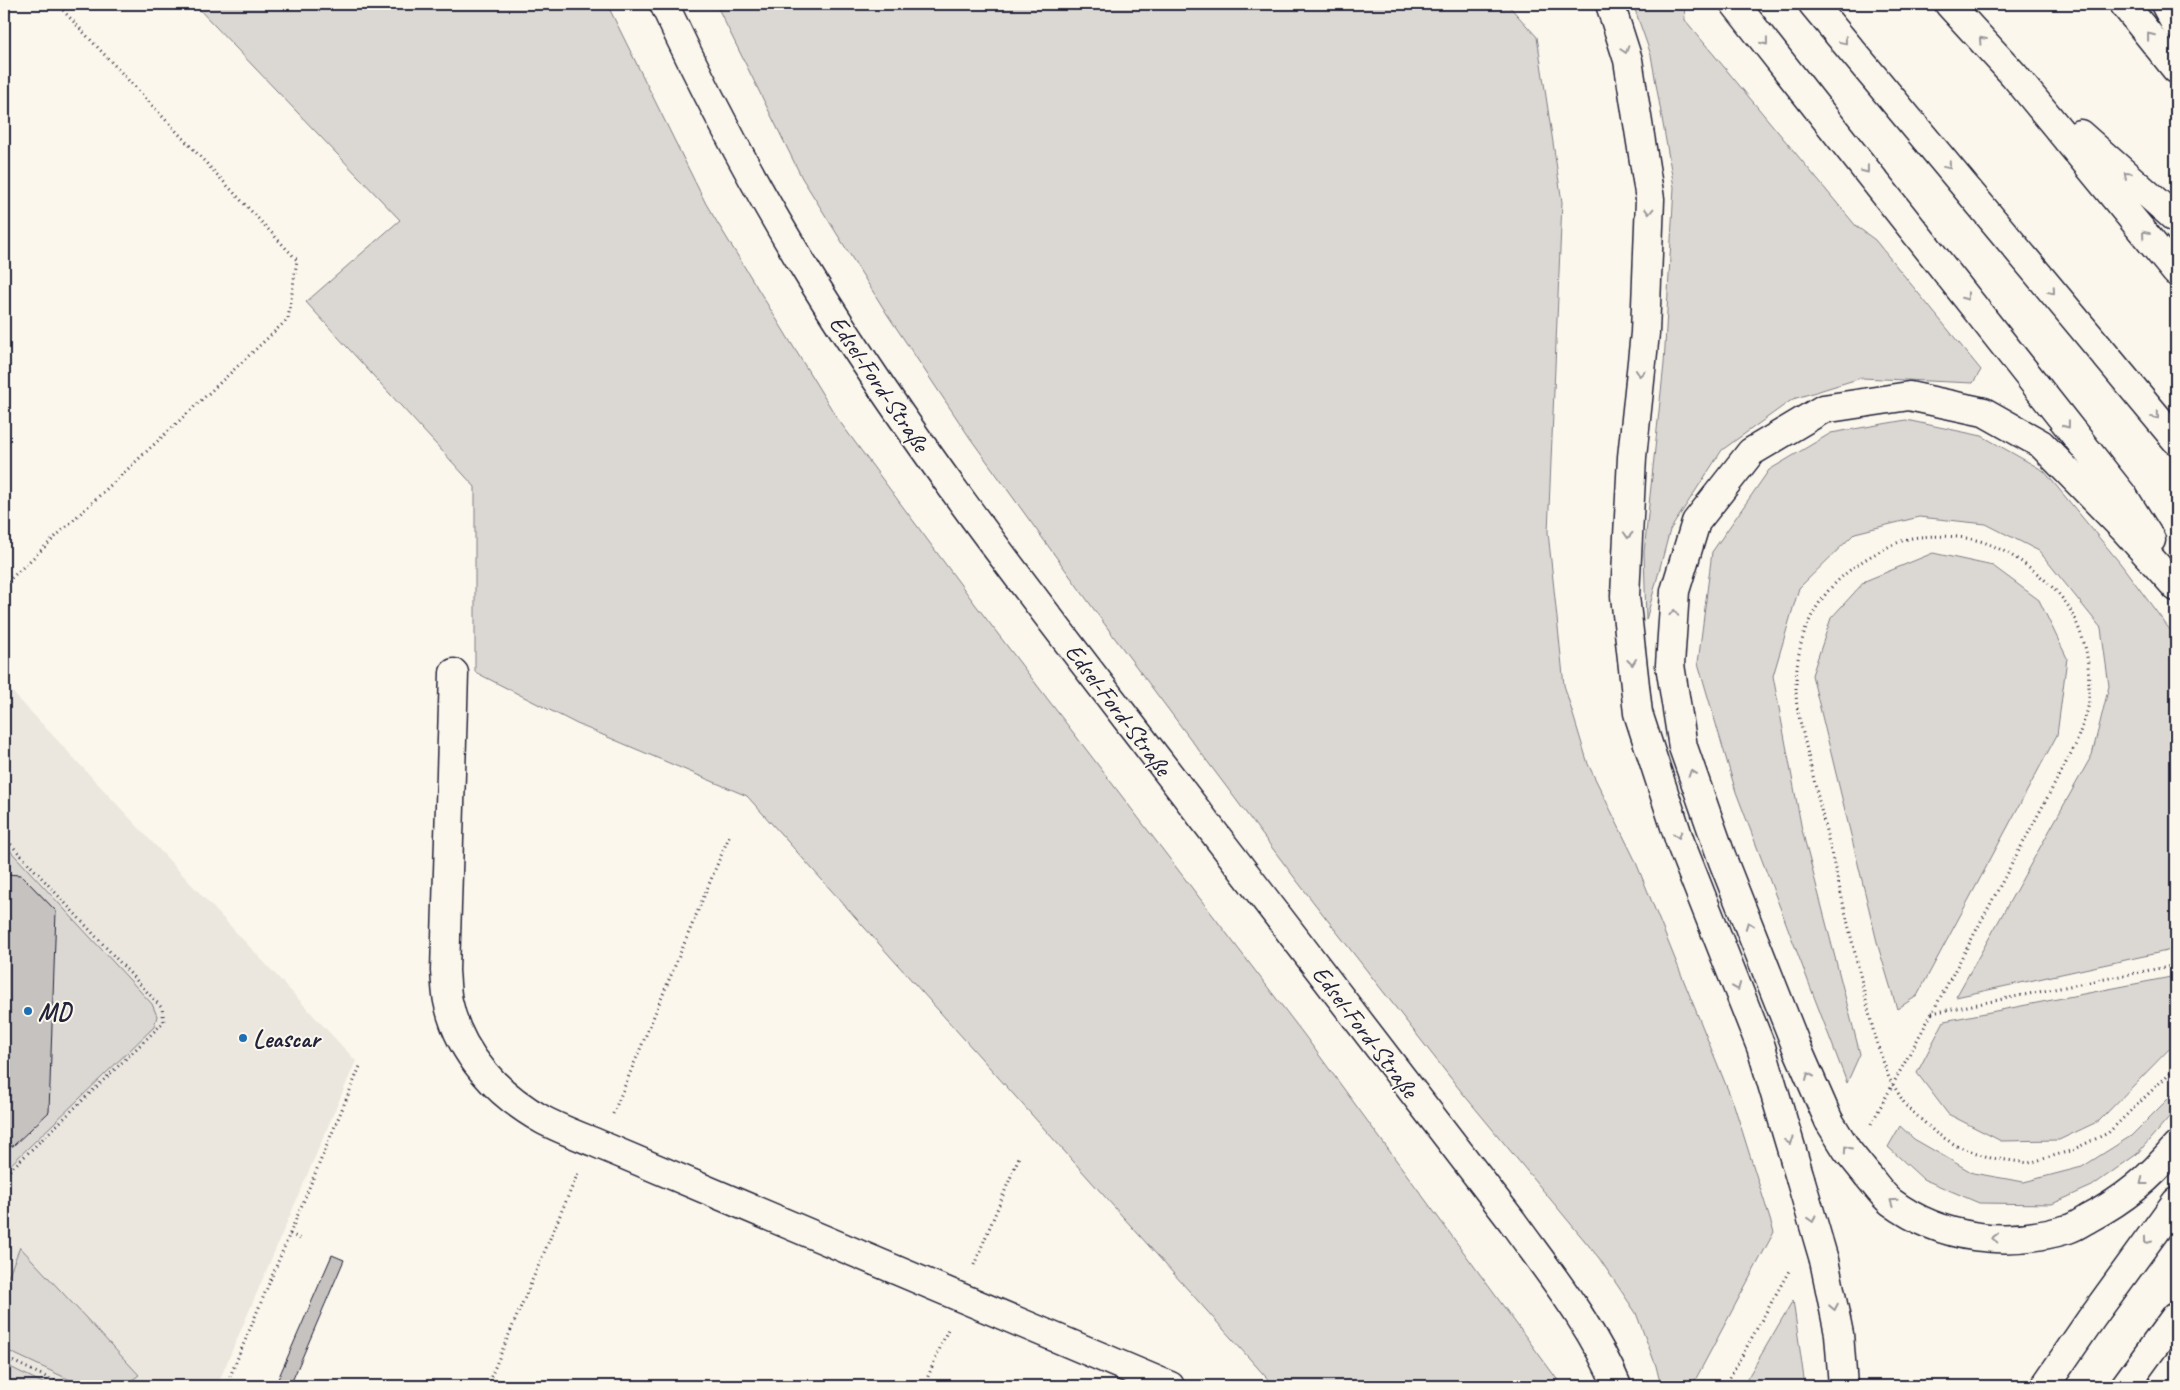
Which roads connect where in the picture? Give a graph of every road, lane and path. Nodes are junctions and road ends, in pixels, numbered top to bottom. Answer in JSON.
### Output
{"nodes":[{"id":1,"x":57,"y":4,"type":"edge"},
{"id":2,"x":664,"y":4,"type":"edge"},
{"id":3,"x":1610,"y":4,"type":"edge"},
{"id":4,"x":1735,"y":4,"type":"edge"},
{"id":5,"x":1813,"y":4,"type":"edge"},
{"id":6,"x":1949,"y":4,"type":"edge"},
{"id":7,"x":2124,"y":4,"type":"edge"},
{"id":8,"x":2165,"y":4,"type":"edge"},
{"id":9,"x":2176,"y":25,"type":"edge"},
{"id":10,"x":2176,"y":69,"type":"edge"},
{"id":11,"x":2014,"y":75,"type":"junction"},
{"id":12,"x":2176,"y":219,"type":"edge"},
{"id":13,"x":2176,"y":272,"type":"edge"},
{"id":14,"x":2176,"y":440,"type":"edge"},
{"id":15,"x":2176,"y":579,"type":"edge"},
{"id":16,"x":4,"y":585,"type":"edge"},
{"id":17,"x":2176,"y":587,"type":"edge"},
{"id":18,"x":454,"y":673,"type":"dead end"},
{"id":19,"x":4,"y":837,"type":"edge"},
{"id":20,"x":2176,"y":965,"type":"edge"},
{"id":21,"x":1932,"y":1013,"type":"junction"},
{"id":22,"x":1909,"y":1055,"type":"dead end"},
{"id":23,"x":362,"y":1064,"type":"dead end"},
{"id":24,"x":2176,"y":1067,"type":"edge"},
{"id":25,"x":2176,"y":1147,"type":"edge"},
{"id":26,"x":4,"y":1176,"type":"edge"},
{"id":27,"x":2176,"y":1202,"type":"edge"},
{"id":28,"x":290,"y":1234,"type":"junction"},
{"id":29,"x":301,"y":1239,"type":"dead end"},
{"id":30,"x":4,"y":1248,"type":"edge"},
{"id":31,"x":4,"y":1253,"type":"edge"},
{"id":32,"x":2176,"y":1316,"type":"edge"},
{"id":33,"x":1754,"y":1335,"type":"dead end"},
{"id":34,"x":2146,"y":1355,"type":"junction"},
{"id":35,"x":4,"y":1357,"type":"edge"},
{"id":36,"x":64,"y":1386,"type":"edge"},
{"id":37,"x":226,"y":1386,"type":"edge"},
{"id":38,"x":1170,"y":1386,"type":"edge"},
{"id":39,"x":1617,"y":1386,"type":"edge"},
{"id":40,"x":1725,"y":1386,"type":"edge"},
{"id":41,"x":1843,"y":1386,"type":"edge"},
{"id":42,"x":2045,"y":1386,"type":"edge"},
{"id":43,"x":2125,"y":1386,"type":"edge"},
{"id":44,"x":2139,"y":1386,"type":"edge"}],
"edges":[{"from":1,"to":16,"type":"path"},
{"from":2,"to":39,"type":"main road","name":"Edsel-Ford-Straße"},
{"from":3,"to":41,"type":"main road","one_way":true,"bridge":true},
{"from":4,"to":15,"type":"main road","one_way":true},
{"from":5,"to":14,"type":"main road","one_way":true},
{"from":11,"to":6,"type":"main road","one_way":true},
{"from":10,"to":7,"type":"main road","one_way":true},
{"from":8,"to":9,"type":"main road"},
{"from":12,"to":11,"type":"main road","one_way":true},
{"from":13,"to":11,"type":"main road","one_way":true},
{"from":25,"to":17,"type":"main road","one_way":true,"bridge":true},
{"from":18,"to":38,"type":"main road"},
{"from":19,"to":26,"type":"path"},
{"from":20,"to":21,"type":"path"},
{"from":21,"to":22,"type":"path"},
{"from":21,"to":24,"type":"path","bridge":true},
{"from":23,"to":28,"type":"path"},
{"from":27,"to":42,"type":"main road","one_way":true},
{"from":28,"to":29,"type":"path"},
{"from":28,"to":37,"type":"path"},
{"from":30,"to":31,"type":"path"},
{"from":32,"to":34,"type":"main road"},
{"from":33,"to":40,"type":"path"},
{"from":34,"to":43,"type":"main road"},
{"from":34,"to":44,"type":"main road"},
{"from":35,"to":36,"type":"path"}]}
